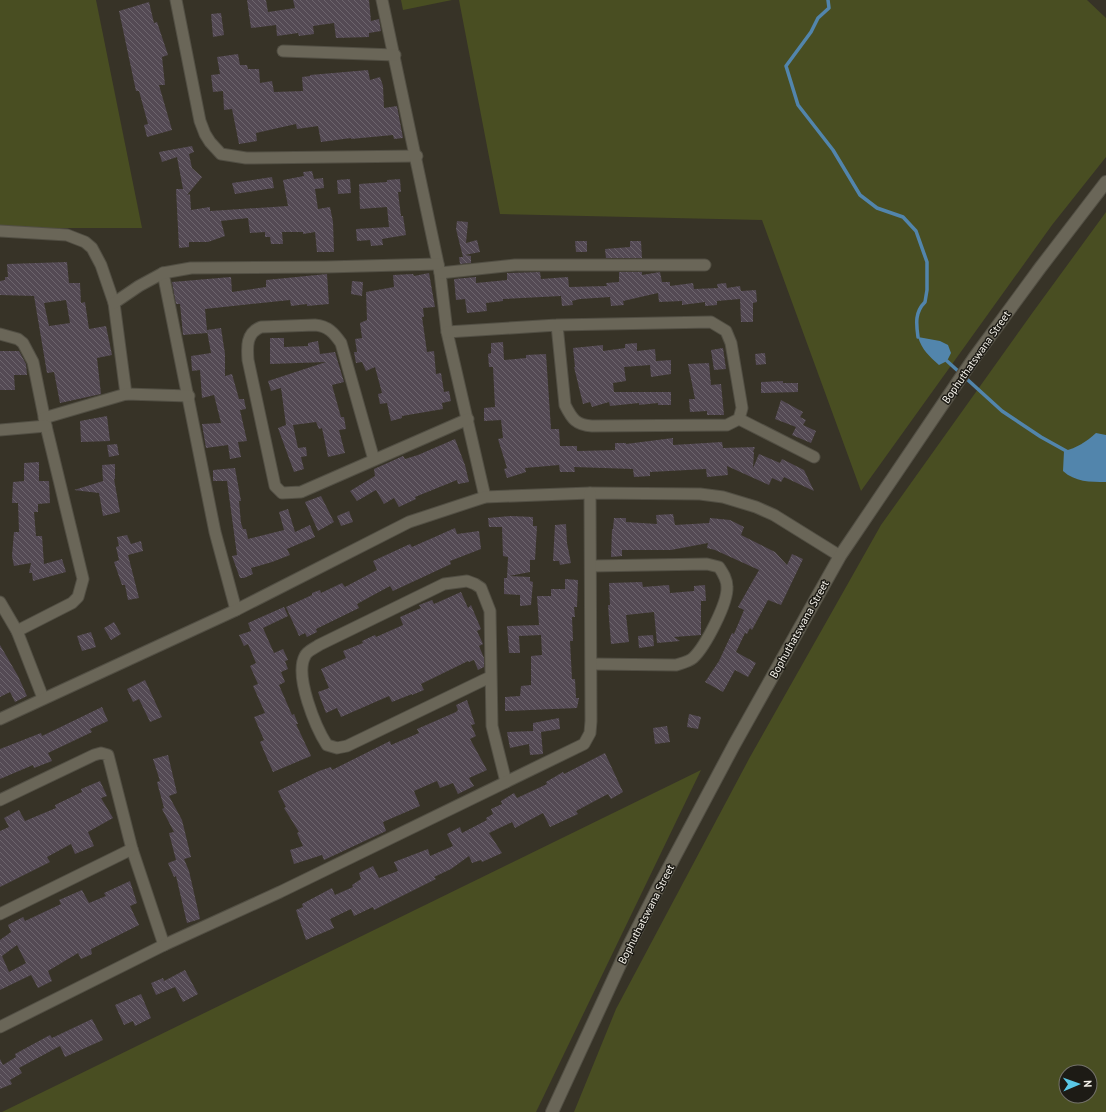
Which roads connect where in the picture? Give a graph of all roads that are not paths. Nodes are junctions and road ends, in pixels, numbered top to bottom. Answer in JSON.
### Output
{"nodes":[{"id":1,"x":176,"y":0,"type":"edge"},
{"id":2,"x":382,"y":0,"type":"edge"},
{"id":3,"x":283,"y":51,"type":"dead end"},
{"id":4,"x":395,"y":55,"type":"junction"},
{"id":5,"x":417,"y":156,"type":"junction"},
{"id":6,"x":1106,"y":182,"type":"edge"},
{"id":7,"x":0,"y":231,"type":"edge"},
{"id":8,"x":705,"y":265,"type":"dead end"},
{"id":9,"x":439,"y":268,"type":"junction"},
{"id":10,"x":163,"y":273,"type":"junction"},
{"id":11,"x":114,"y":303,"type":"junction"},
{"id":12,"x":557,"y":325,"type":"junction"},
{"id":13,"x":448,"y":332,"type":"junction"},
{"id":14,"x":0,"y":334,"type":"edge"},
{"id":15,"x":126,"y":394,"type":"junction"},
{"id":16,"x":189,"y":396,"type":"junction"},
{"id":17,"x":739,"y":418,"type":"junction"},
{"id":18,"x":468,"y":419,"type":"junction"},
{"id":19,"x":45,"y":422,"type":"junction"},
{"id":20,"x":0,"y":430,"type":"edge"},
{"id":21,"x":814,"y":457,"type":"dead end"},
{"id":22,"x":374,"y":460,"type":"junction"},
{"id":23,"x":590,"y":493,"type":"junction"},
{"id":24,"x":485,"y":497,"type":"junction"},
{"id":25,"x":840,"y":556,"type":"junction"},
{"id":26,"x":591,"y":566,"type":"junction"},
{"id":27,"x":0,"y":602,"type":"edge"},
{"id":28,"x":236,"y":610,"type":"junction"},
{"id":29,"x":17,"y":631,"type":"junction"},
{"id":30,"x":592,"y":664,"type":"junction"},
{"id":31,"x":490,"y":678,"type":"junction"},
{"id":32,"x":43,"y":698,"type":"junction"},
{"id":33,"x":0,"y":719,"type":"edge"},
{"id":34,"x":506,"y":782,"type":"junction"},
{"id":35,"x":0,"y":800,"type":"edge"},
{"id":36,"x":132,"y":849,"type":"junction"},
{"id":37,"x":0,"y":914,"type":"edge"},
{"id":38,"x":164,"y":945,"type":"junction"},
{"id":39,"x":0,"y":1027,"type":"edge"},
{"id":40,"x":552,"y":1112,"type":"edge"}],
"edges":[{"from":1,"to":5,"type":"street"},
{"from":2,"to":4,"type":"street"},
{"from":3,"to":4,"type":"street"},
{"from":4,"to":5,"type":"street"},
{"from":5,"to":9,"type":"street"},
{"from":6,"to":25,"type":"street","name":"Bophuthatswana Street"},
{"from":7,"to":11,"type":"street"},
{"from":8,"to":9,"type":"street"},
{"from":9,"to":10,"type":"street"},
{"from":9,"to":13,"type":"street"},
{"from":10,"to":11,"type":"street"},
{"from":10,"to":16,"type":"street"},
{"from":11,"to":15,"type":"street"},
{"from":12,"to":13,"type":"street"},
{"from":12,"to":17,"type":"street"},
{"from":12,"to":17,"type":"street"},
{"from":13,"to":18,"type":"street"},
{"from":14,"to":19,"type":"street"},
{"from":15,"to":16,"type":"street"},
{"from":15,"to":19,"type":"street"},
{"from":16,"to":28,"type":"street"},
{"from":17,"to":21,"type":"street"},
{"from":18,"to":22,"type":"street"},
{"from":18,"to":24,"type":"street"},
{"from":19,"to":20,"type":"street"},
{"from":19,"to":29,"type":"street"},
{"from":22,"to":22,"type":"street"},
{"from":23,"to":24,"type":"street"},
{"from":23,"to":25,"type":"street"},
{"from":23,"to":26,"type":"street"},
{"from":24,"to":28,"type":"street"},
{"from":25,"to":40,"type":"street","name":"Bophuthatswana Street"},
{"from":26,"to":30,"type":"street"},
{"from":26,"to":30,"type":"street"},
{"from":27,"to":29,"type":"street"},
{"from":28,"to":32,"type":"street"},
{"from":29,"to":32,"type":"street"},
{"from":30,"to":34,"type":"street"},
{"from":31,"to":31,"type":"street"},
{"from":31,"to":34,"type":"street"},
{"from":32,"to":33,"type":"street"},
{"from":34,"to":38,"type":"street"},
{"from":35,"to":36,"type":"street"},
{"from":36,"to":37,"type":"street"},
{"from":36,"to":38,"type":"street"},
{"from":38,"to":39,"type":"street"}]}
